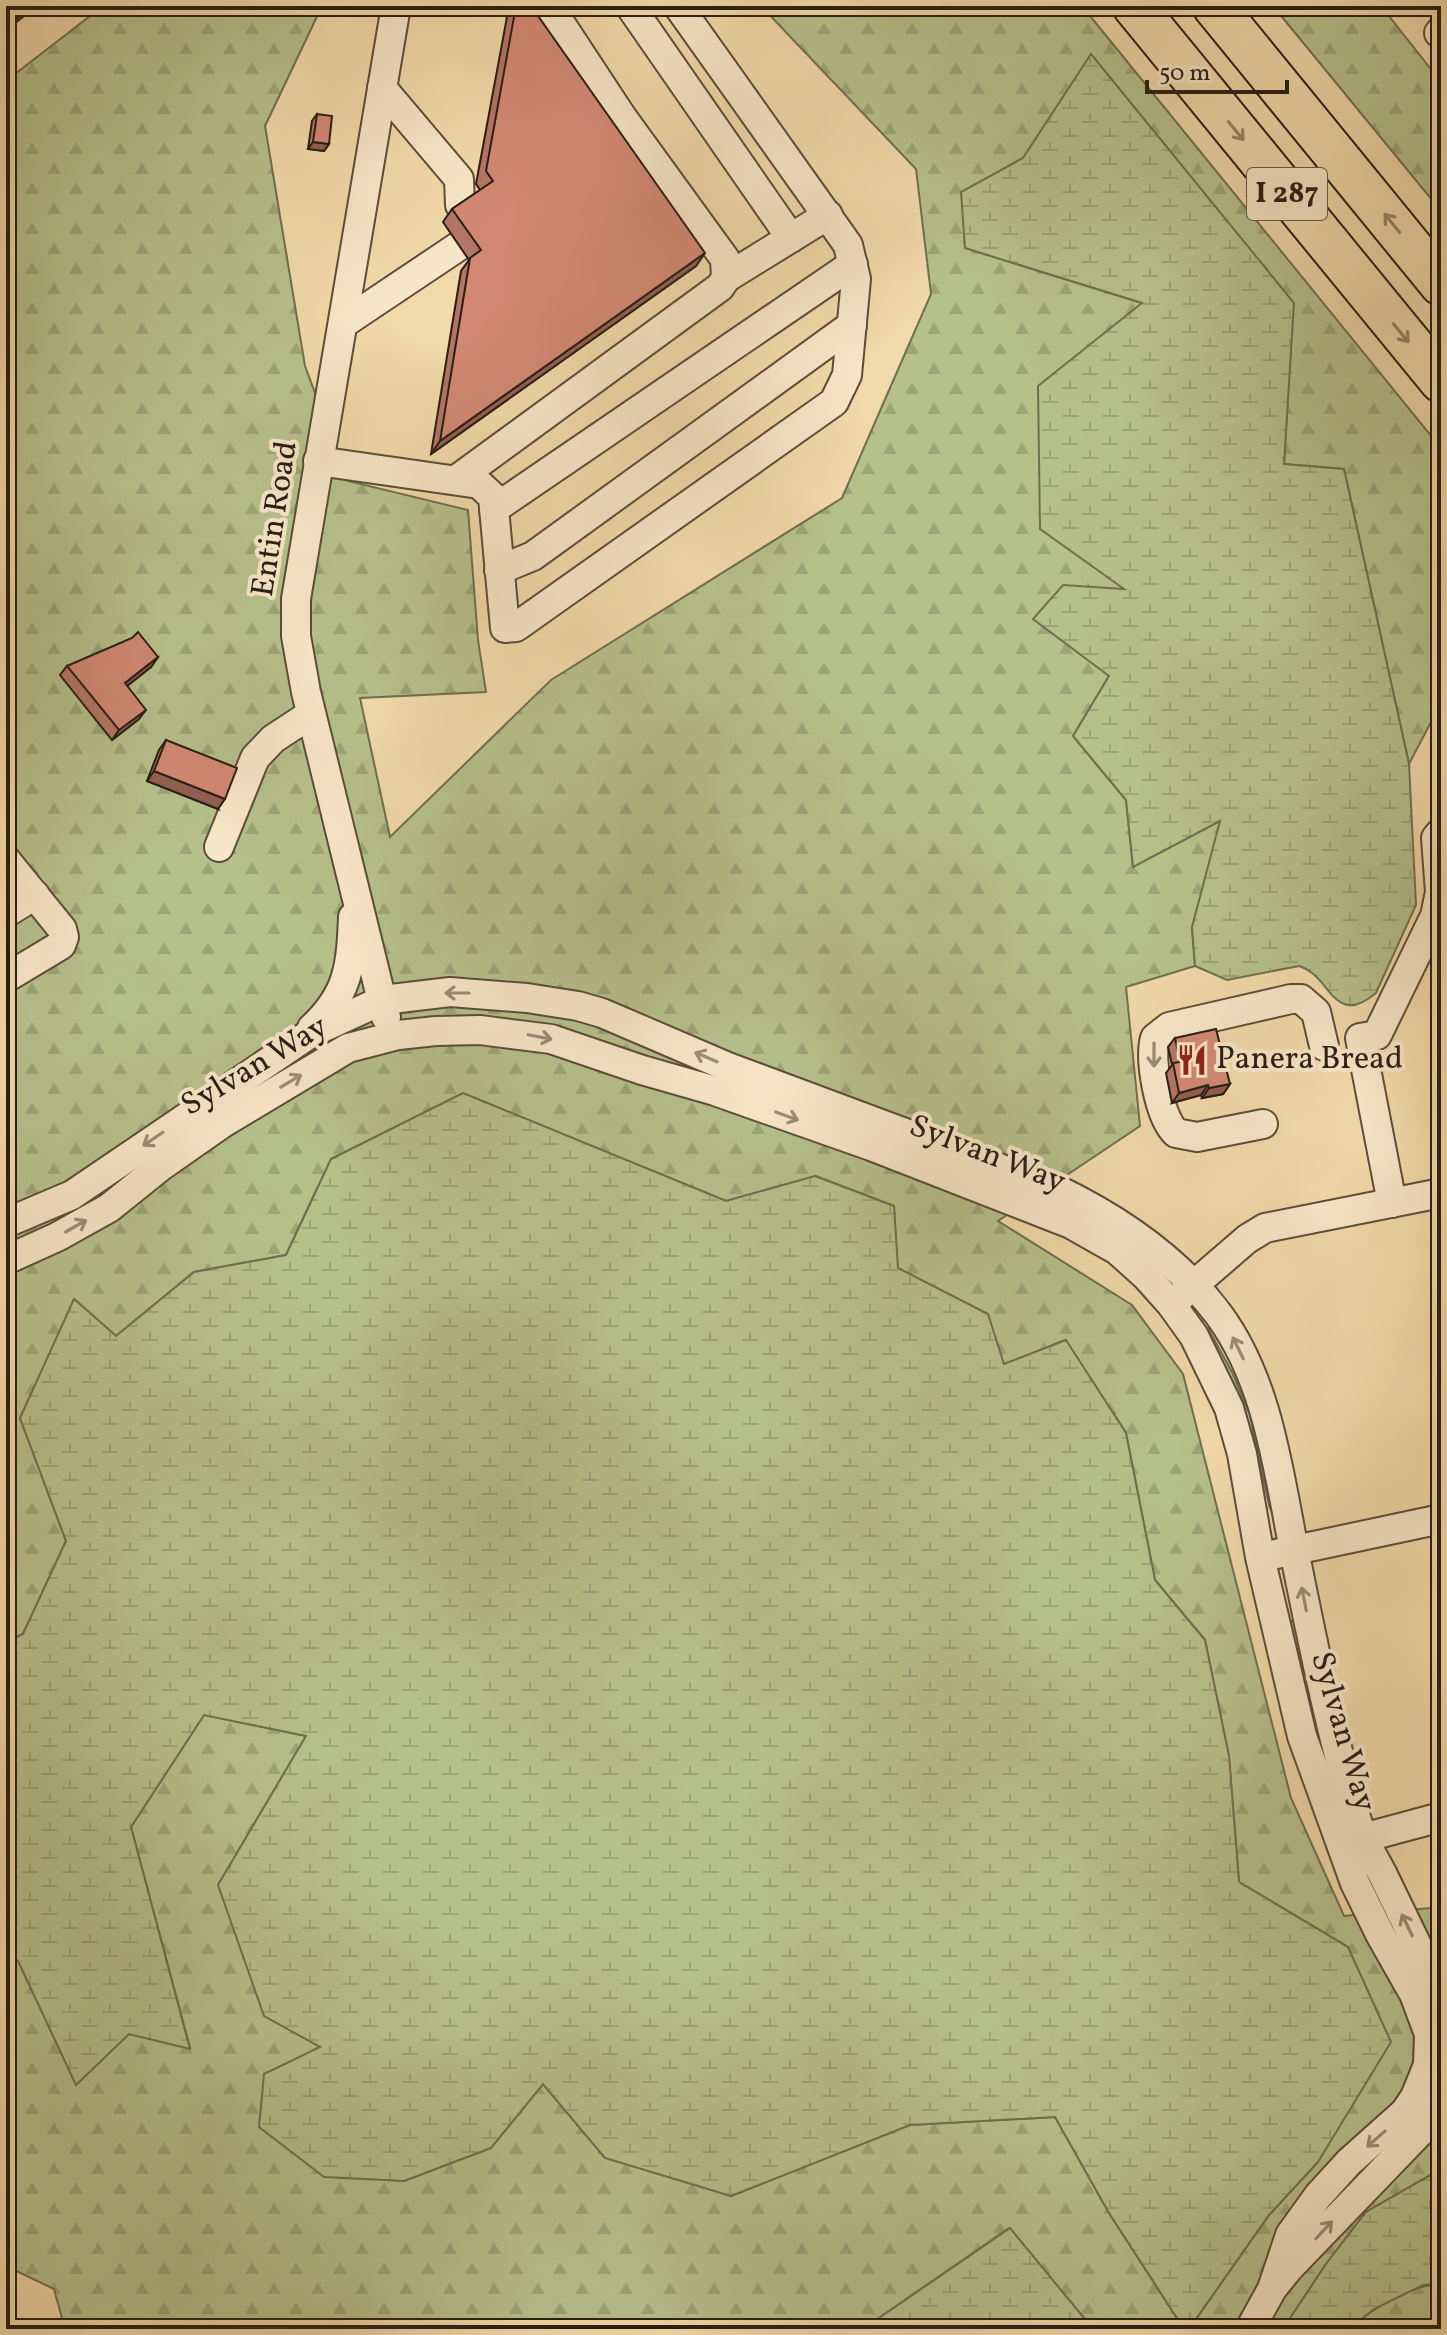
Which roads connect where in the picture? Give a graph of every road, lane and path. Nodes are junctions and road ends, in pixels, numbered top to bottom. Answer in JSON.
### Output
{"nodes":[{"id":1,"x":396,"y":6,"type":"edge"},
{"id":2,"x":549,"y":6,"type":"edge"},
{"id":3,"x":630,"y":6,"type":"edge"},
{"id":4,"x":678,"y":6,"type":"edge"},
{"id":5,"x":1134,"y":6,"type":"edge"},
{"id":6,"x":1214,"y":6,"type":"edge"},
{"id":7,"x":382,"y":88,"type":"junction"},
{"id":8,"x":460,"y":205,"type":"edge"},
{"id":9,"x":828,"y":215,"type":"junction"},
{"id":10,"x":791,"y":238,"type":"junction"},
{"id":11,"x":459,"y":246,"type":"dead end"},
{"id":12,"x":853,"y":264,"type":"junction"},
{"id":13,"x":726,"y":278,"type":"junction"},
{"id":14,"x":1441,"y":284,"type":"edge"},
{"id":15,"x":344,"y":323,"type":"junction"},
{"id":16,"x":852,"y":325,"type":"junction"},
{"id":17,"x":1441,"y":381,"type":"edge"},
{"id":18,"x":318,"y":461,"type":"junction"},
{"id":19,"x":456,"y":480,"type":"junction"},
{"id":20,"x":494,"y":509,"type":"junction"},
{"id":21,"x":499,"y":570,"type":"junction"},
{"id":22,"x":311,"y":714,"type":"junction"},
{"id":23,"x":1441,"y":832,"type":"edge"},
{"id":24,"x":219,"y":847,"type":"dead end"},
{"id":25,"x":6,"y":860,"type":"edge"},
{"id":26,"x":354,"y":885,"type":"junction"},
{"id":27,"x":35,"y":895,"type":"junction"},
{"id":28,"x":6,"y":913,"type":"edge"},
{"id":29,"x":6,"y":978,"type":"edge"},
{"id":30,"x":383,"y":1000,"type":"junction"},
{"id":31,"x":390,"y":1037,"type":"junction"},
{"id":32,"x":295,"y":1044,"type":"junction"},
{"id":33,"x":1324,"y":1046,"type":"dead end"},
{"id":34,"x":1263,"y":1124,"type":"dead end"},
{"id":35,"x":897,"y":1142,"type":"junction"},
{"id":36,"x":1441,"y":1193,"type":"edge"},
{"id":37,"x":1392,"y":1203,"type":"junction"},
{"id":38,"x":6,"y":1223,"type":"edge"},
{"id":39,"x":6,"y":1260,"type":"edge"},
{"id":40,"x":1193,"y":1286,"type":"junction"},
{"id":41,"x":1171,"y":1304,"type":"junction"},
{"id":42,"x":1441,"y":1519,"type":"edge"},
{"id":43,"x":1294,"y":1550,"type":"junction"},
{"id":44,"x":1260,"y":1557,"type":"junction"},
{"id":45,"x":1441,"y":1817,"type":"edge"},
{"id":46,"x":1352,"y":1840,"type":"junction"},
{"id":47,"x":1441,"y":1995,"type":"edge"},
{"id":48,"x":1432,"y":2088,"type":"edge"},
{"id":49,"x":1250,"y":2329,"type":"edge"}],
"edges":[{"from":1,"to":7,"type":"street","name":"Entin Road"},
{"from":2,"to":13,"type":"street"},
{"from":3,"to":10,"type":"street"},
{"from":4,"to":9,"type":"street"},
{"from":5,"to":17,"type":"highway","number":"I 287","one_way":true},
{"from":14,"to":6,"type":"highway","number":"I 287","one_way":true},
{"from":7,"to":8,"type":"street"},
{"from":7,"to":15,"type":"street","name":"Entin Road"},
{"from":9,"to":10,"type":"street"},
{"from":9,"to":12,"type":"street"},
{"from":10,"to":13,"type":"street"},
{"from":11,"to":15,"type":"street"},
{"from":12,"to":16,"type":"street"},
{"from":12,"to":20,"type":"street"},
{"from":13,"to":19,"type":"street"},
{"from":15,"to":18,"type":"street","name":"Entin Road"},
{"from":16,"to":21,"type":"street"},
{"from":16,"to":21,"type":"street"},
{"from":18,"to":19,"type":"street"},
{"from":18,"to":22,"type":"street","name":"Entin Road"},
{"from":19,"to":20,"type":"street"},
{"from":20,"to":21,"type":"street"},
{"from":22,"to":24,"type":"street"},
{"from":22,"to":26,"type":"street","name":"Entin Road"},
{"from":23,"to":37,"type":"street"},
{"from":25,"to":27,"type":"street"},
{"from":26,"to":30,"type":"street","name":"Entin Road"},
{"from":26,"to":32,"type":"street"},
{"from":27,"to":28,"type":"street"},
{"from":27,"to":29,"type":"street"},
{"from":30,"to":31,"type":"street","name":"Entin Road"},
{"from":30,"to":32,"type":"street","name":"Sylvan Way"},
{"from":35,"to":30,"type":"street","name":"Sylvan Way","one_way":true},
{"from":31,"to":35,"type":"street","name":"Sylvan Way","one_way":true},
{"from":39,"to":31,"type":"street","name":"Sylvan Way","one_way":true},
{"from":32,"to":38,"type":"street","name":"Sylvan Way","one_way":true},
{"from":33,"to":34,"type":"street","one_way":true},
{"from":35,"to":40,"type":"street","name":"Sylvan Way"},
{"from":35,"to":41,"type":"street","name":"Sylvan Way"},
{"from":36,"to":37,"type":"street"},
{"from":37,"to":40,"type":"street"},
{"from":40,"to":41,"type":"street"},
{"from":43,"to":40,"type":"street","name":"Sylvan Way","one_way":true},
{"from":41,"to":44,"type":"street","name":"Sylvan Way"},
{"from":42,"to":43,"type":"street"},
{"from":43,"to":44,"type":"street"},
{"from":46,"to":43,"type":"street","name":"Sylvan Way","one_way":true},
{"from":44,"to":46,"type":"street","name":"Sylvan Way"},
{"from":45,"to":46,"type":"street"},
{"from":47,"to":46,"type":"street","name":"Sylvan Way","one_way":true},
{"from":46,"to":48,"type":"street","name":"Sylvan Way"},
{"from":48,"to":49,"type":"street"}]}
